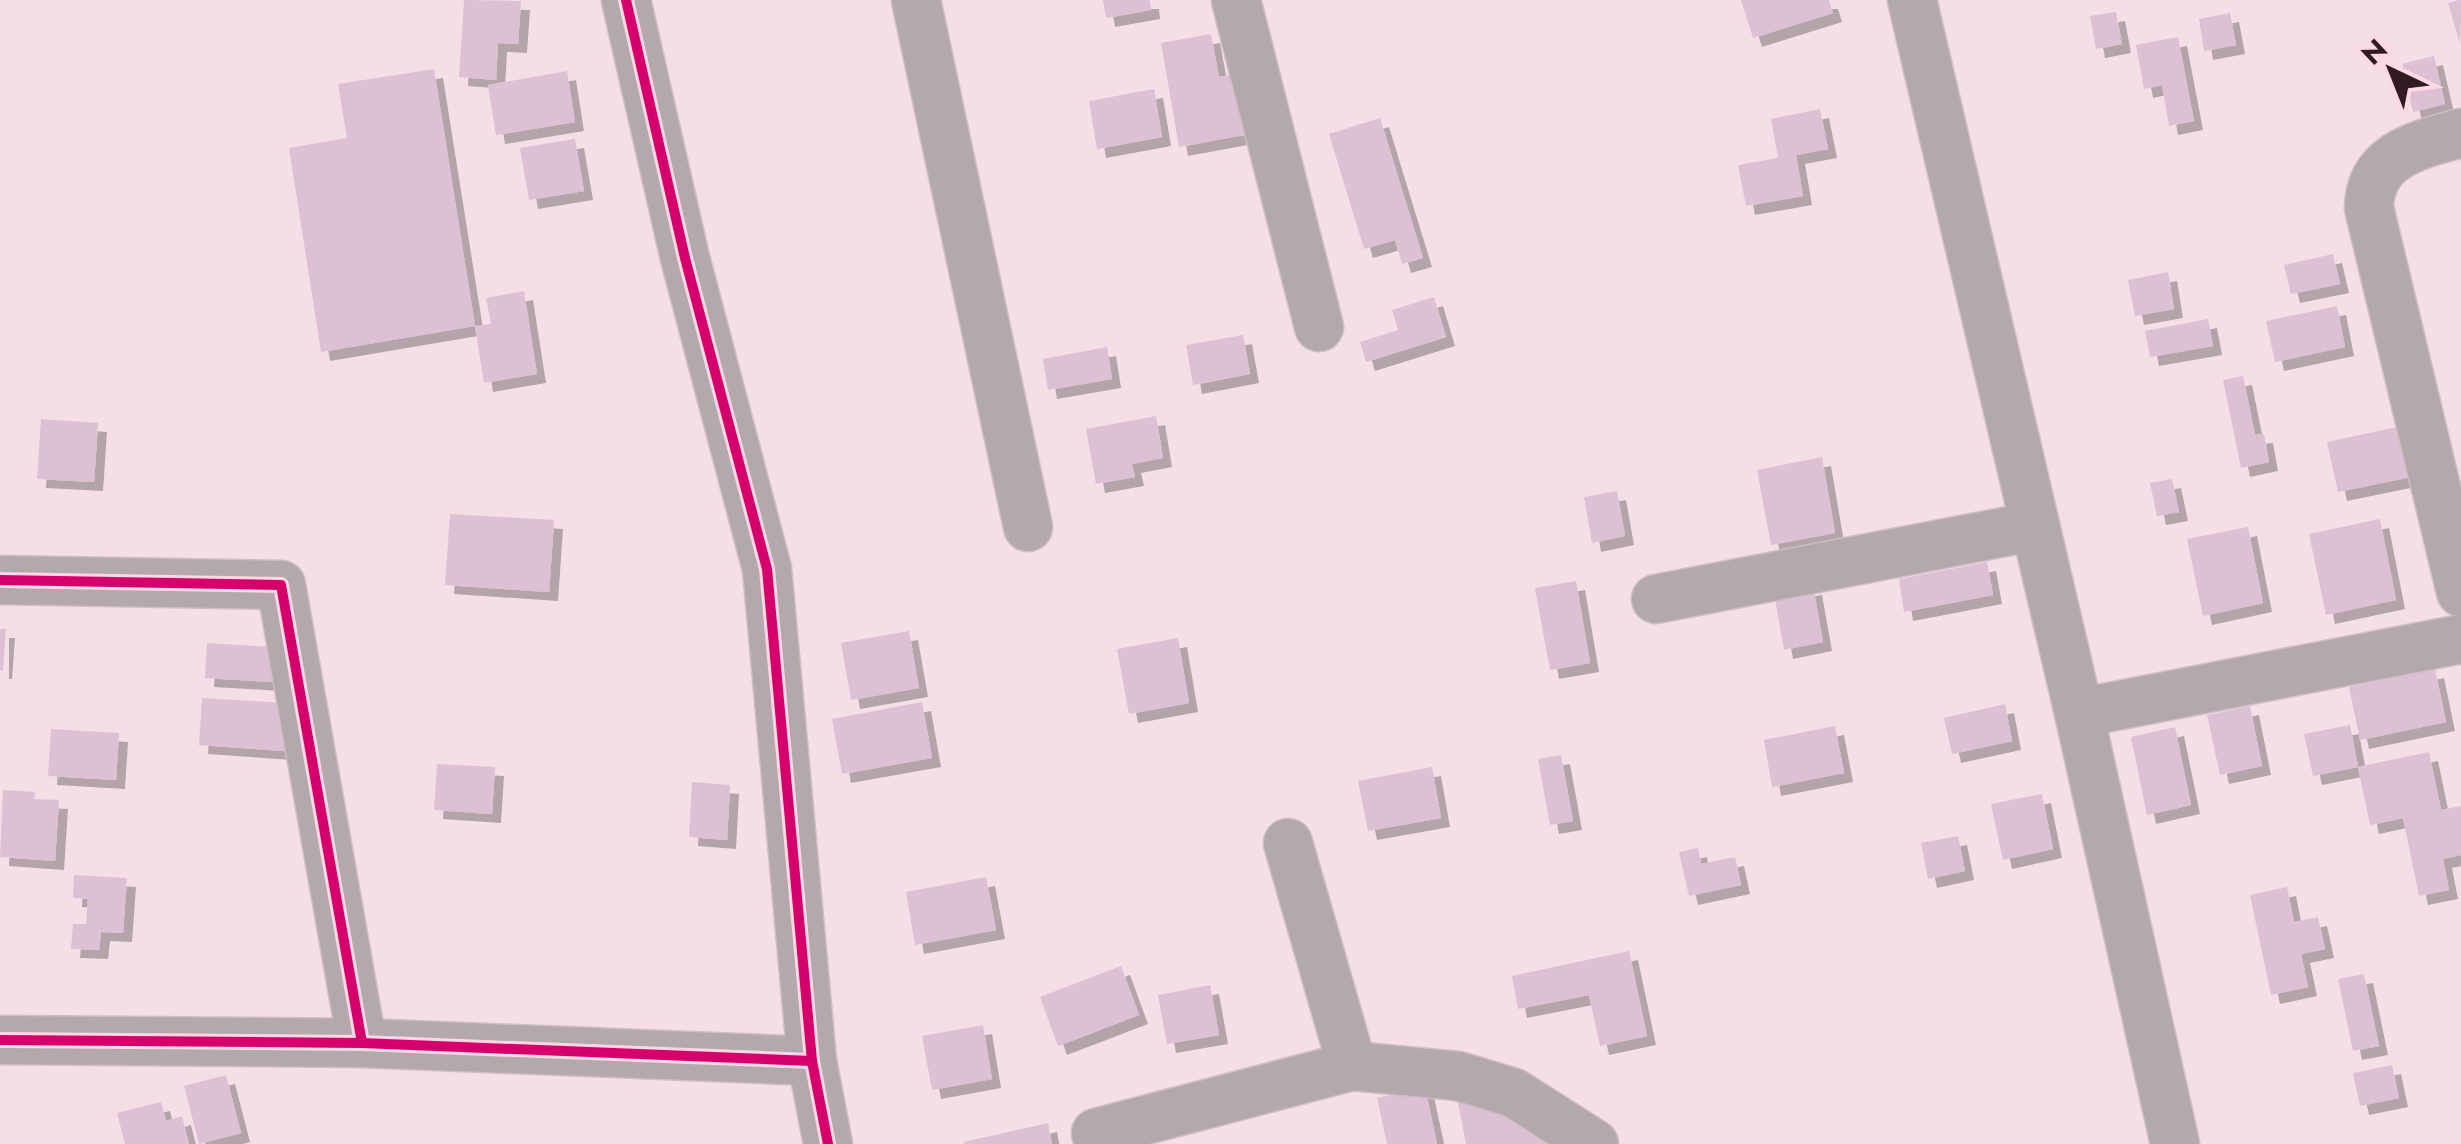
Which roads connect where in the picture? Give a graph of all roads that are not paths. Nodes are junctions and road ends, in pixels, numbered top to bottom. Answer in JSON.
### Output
{"nodes":[{"id":1,"x":626,"y":0,"type":"edge"},
{"id":2,"x":916,"y":0,"type":"edge"},
{"id":3,"x":1236,"y":0,"type":"edge"},
{"id":4,"x":1912,"y":0,"type":"edge"},
{"id":5,"x":2461,"y":133,"type":"edge"},
{"id":6,"x":1319,"y":327,"type":"dead end"},
{"id":7,"x":2036,"y":526,"type":"junction"},
{"id":8,"x":1028,"y":527,"type":"dead end"},
{"id":9,"x":0,"y":580,"type":"edge"},
{"id":10,"x":2461,"y":592,"type":"edge"},
{"id":11,"x":1656,"y":600,"type":"dead end"},
{"id":12,"x":2461,"y":639,"type":"edge"},
{"id":13,"x":2079,"y":713,"type":"junction"},
{"id":14,"x":1288,"y":844,"type":"dead end"},
{"id":15,"x":0,"y":1040,"type":"edge"},
{"id":16,"x":362,"y":1043,"type":"junction"},
{"id":17,"x":812,"y":1061,"type":"junction"},
{"id":18,"x":1352,"y":1066,"type":"junction"},
{"id":19,"x":1096,"y":1134,"type":"dead end"},
{"id":20,"x":828,"y":1144,"type":"edge"},
{"id":21,"x":1594,"y":1144,"type":"edge"},
{"id":22,"x":2176,"y":1144,"type":"edge"}],
"edges":[{"from":1,"to":17,"type":"street"},
{"from":2,"to":8,"type":"street"},
{"from":3,"to":6,"type":"street"},
{"from":4,"to":7,"type":"street"},
{"from":5,"to":10,"type":"street"},
{"from":7,"to":11,"type":"street"},
{"from":7,"to":13,"type":"street"},
{"from":9,"to":16,"type":"street"},
{"from":12,"to":13,"type":"street"},
{"from":13,"to":22,"type":"street"},
{"from":14,"to":18,"type":"street"},
{"from":15,"to":16,"type":"street"},
{"from":16,"to":17,"type":"street"},
{"from":17,"to":20,"type":"street"},
{"from":18,"to":19,"type":"street"},
{"from":18,"to":21,"type":"street"}]}
